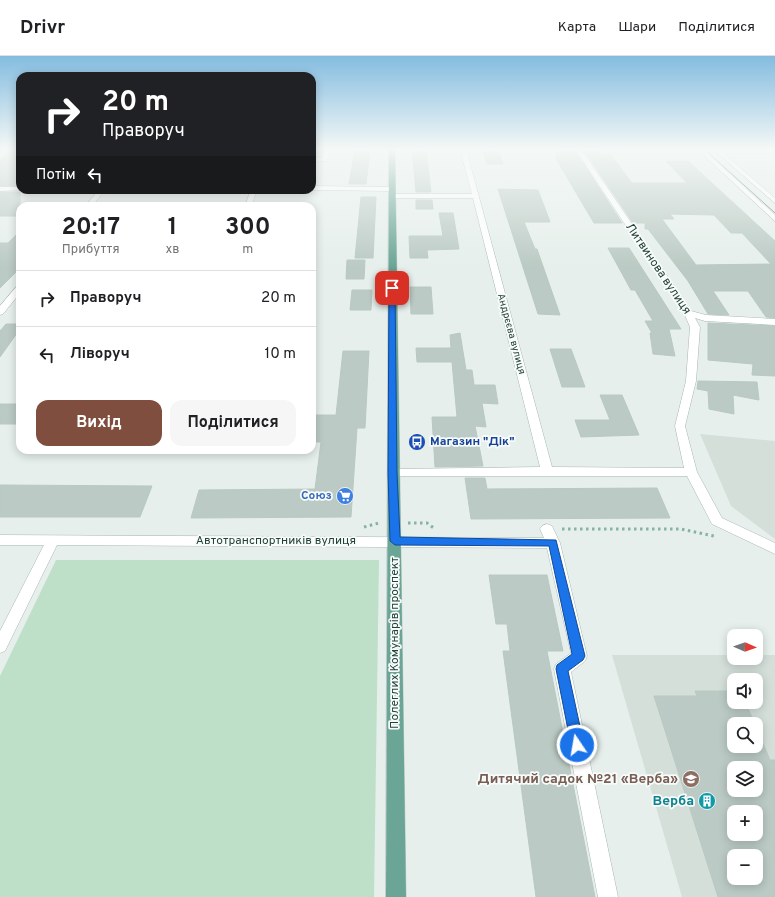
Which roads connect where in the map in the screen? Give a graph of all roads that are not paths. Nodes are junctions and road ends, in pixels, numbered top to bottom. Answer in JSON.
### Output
{"nodes":[{"id":1,"x":317,"y":188,"type":"edge"},
{"id":2,"x":392,"y":188,"type":"edge"},
{"id":3,"x":472,"y":188,"type":"edge"},
{"id":4,"x":604,"y":188,"type":"edge"},
{"id":5,"x":742,"y":188,"type":"edge"},
{"id":6,"x":760,"y":188,"type":"edge"},
{"id":7,"x":0,"y":189,"type":"edge"},
{"id":8,"x":16,"y":189,"type":"edge"},
{"id":9,"x":392,"y":192,"type":"junction"},
{"id":10,"x":98,"y":194,"type":"edge"},
{"id":11,"x":474,"y":196,"type":"junction"},
{"id":12,"x":775,"y":201,"type":"edge"},
{"id":13,"x":92,"y":202,"type":"edge"},
{"id":14,"x":775,"y":219,"type":"edge"},
{"id":15,"x":16,"y":293,"type":"edge"},
{"id":16,"x":0,"y":312,"type":"edge"},
{"id":17,"x":688,"y":313,"type":"junction"},
{"id":18,"x":775,"y":322,"type":"edge"},
{"id":19,"x":547,"y":471,"type":"junction"},
{"id":20,"x":691,"y":472,"type":"junction"},
{"id":21,"x":393,"y":473,"type":"junction"},
{"id":22,"x":0,"y":540,"type":"edge"},
{"id":23,"x":53,"y":541,"type":"junction"},
{"id":24,"x":395,"y":541,"type":"junction"},
{"id":25,"x":775,"y":549,"type":"edge"},
{"id":26,"x":0,"y":646,"type":"edge"},
{"id":27,"x":396,"y":897,"type":"edge"},
{"id":28,"x":608,"y":897,"type":"edge"}],
"edges":[{"from":1,"to":9,"type":"street"},
{"from":2,"to":9,"type":"main road","name":"Полеглих Комунарів проспект"},
{"from":3,"to":11,"type":"street","name":"Андрєєва вулиця"},
{"from":4,"to":17,"type":"street","name":"Литвинова вулиця"},
{"from":5,"to":14,"type":"street"},
{"from":6,"to":12,"type":"street"},
{"from":7,"to":8,"type":"street"},
{"from":9,"to":11,"type":"street"},
{"from":9,"to":21,"type":"main road","name":"Полеглих Комунарів проспект"},
{"from":10,"to":13,"type":"street"},
{"from":11,"to":19,"type":"street","name":"Андрєєва вулиця"},
{"from":15,"to":16,"type":"street"},
{"from":17,"to":18,"type":"street"},
{"from":17,"to":20,"type":"street","name":"Литвинова вулиця"},
{"from":19,"to":20,"type":"street"},
{"from":19,"to":21,"type":"street"},
{"from":20,"to":25,"type":"street","name":"Литвинова вулиця"},
{"from":21,"to":24,"type":"main road","name":"Полеглих Комунарів проспект"},
{"from":22,"to":23,"type":"street","name":"Автотранспортників вулиця"},
{"from":23,"to":24,"type":"street","name":"Автотранспортників вулиця"},
{"from":23,"to":26,"type":"street"},
{"from":24,"to":27,"type":"main road","name":"Полеглих Комунарів проспект"},
{"from":24,"to":28,"type":"street","name":"Автотранспортників вулиця"}]}
